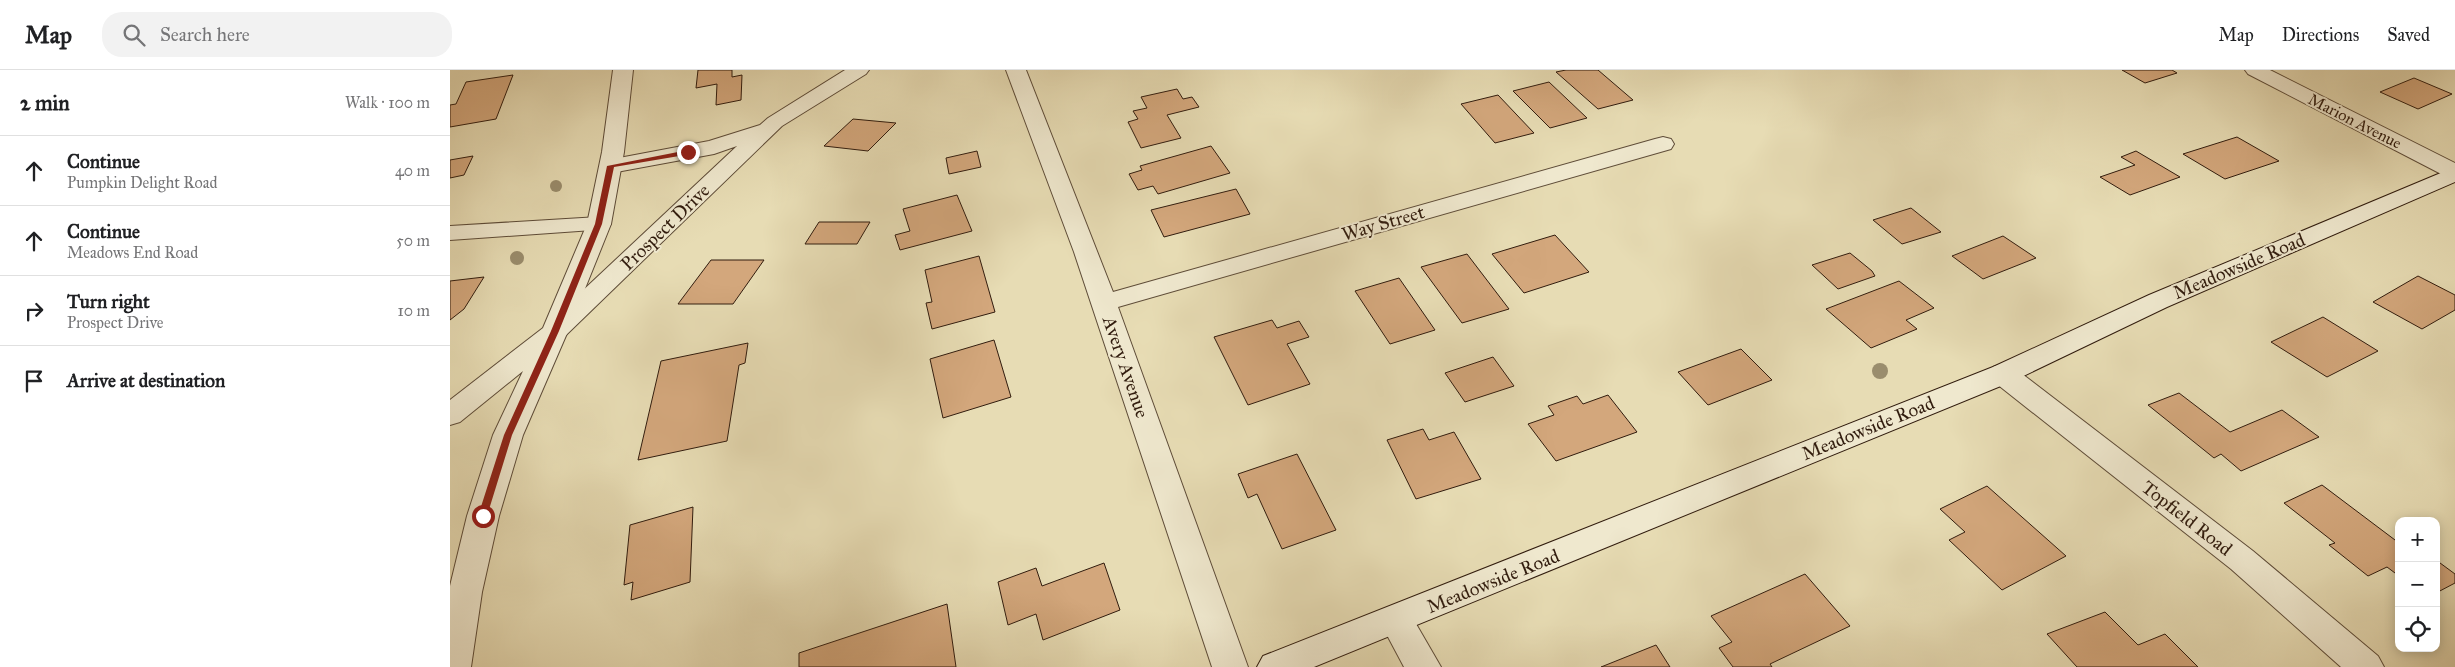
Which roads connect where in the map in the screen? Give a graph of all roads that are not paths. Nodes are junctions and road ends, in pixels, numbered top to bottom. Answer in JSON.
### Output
{"nodes":[{"id":1,"x":623,"y":70,"type":"edge"},
{"id":2,"x":859,"y":70,"type":"edge"},
{"id":3,"x":1016,"y":70,"type":"edge"},
{"id":4,"x":2255,"y":70,"type":"edge"},
{"id":5,"x":775,"y":122,"type":"junction"},
{"id":6,"x":1663,"y":144,"type":"dead end"},
{"id":7,"x":610,"y":166,"type":"junction"},
{"id":8,"x":2455,"y":173,"type":"edge"},
{"id":9,"x":599,"y":224,"type":"junction"},
{"id":10,"x":450,"y":233,"type":"edge"},
{"id":11,"x":1104,"y":303,"type":"junction"},
{"id":12,"x":555,"y":331,"type":"junction"},
{"id":13,"x":2003,"y":374,"type":"junction"},
{"id":14,"x":450,"y":415,"type":"edge"},
{"id":15,"x":1396,"y":620,"type":"junction"},
{"id":16,"x":453,"y":667,"type":"edge"},
{"id":17,"x":1230,"y":667,"type":"edge"},
{"id":18,"x":1275,"y":667,"type":"edge"},
{"id":19,"x":1423,"y":667,"type":"edge"},
{"id":20,"x":2366,"y":667,"type":"edge"}],
"edges":[{"from":1,"to":7,"type":"street"},
{"from":2,"to":5,"type":"street","name":"Prospect Drive"},
{"from":3,"to":11,"type":"street","name":"Avery Avenue"},
{"from":4,"to":8,"type":"street","name":"Marion Avenue"},
{"from":5,"to":7,"type":"street","name":"Prospect Drive"},
{"from":5,"to":12,"type":"street","name":"Prospect Drive"},
{"from":6,"to":11,"type":"street","name":"Way Street"},
{"from":7,"to":9,"type":"street"},
{"from":8,"to":13,"type":"street","name":"Meadowside Road"},
{"from":9,"to":10,"type":"street"},
{"from":9,"to":12,"type":"street"},
{"from":11,"to":17,"type":"street","name":"Avery Avenue"},
{"from":12,"to":14,"type":"street","name":"Prospect Drive"},
{"from":12,"to":16,"type":"street"},
{"from":13,"to":15,"type":"street","name":"Meadowside Road"},
{"from":13,"to":20,"type":"street","name":"Topfield Road"},
{"from":15,"to":18,"type":"street","name":"Meadowside Road"},
{"from":15,"to":19,"type":"street"}]}
